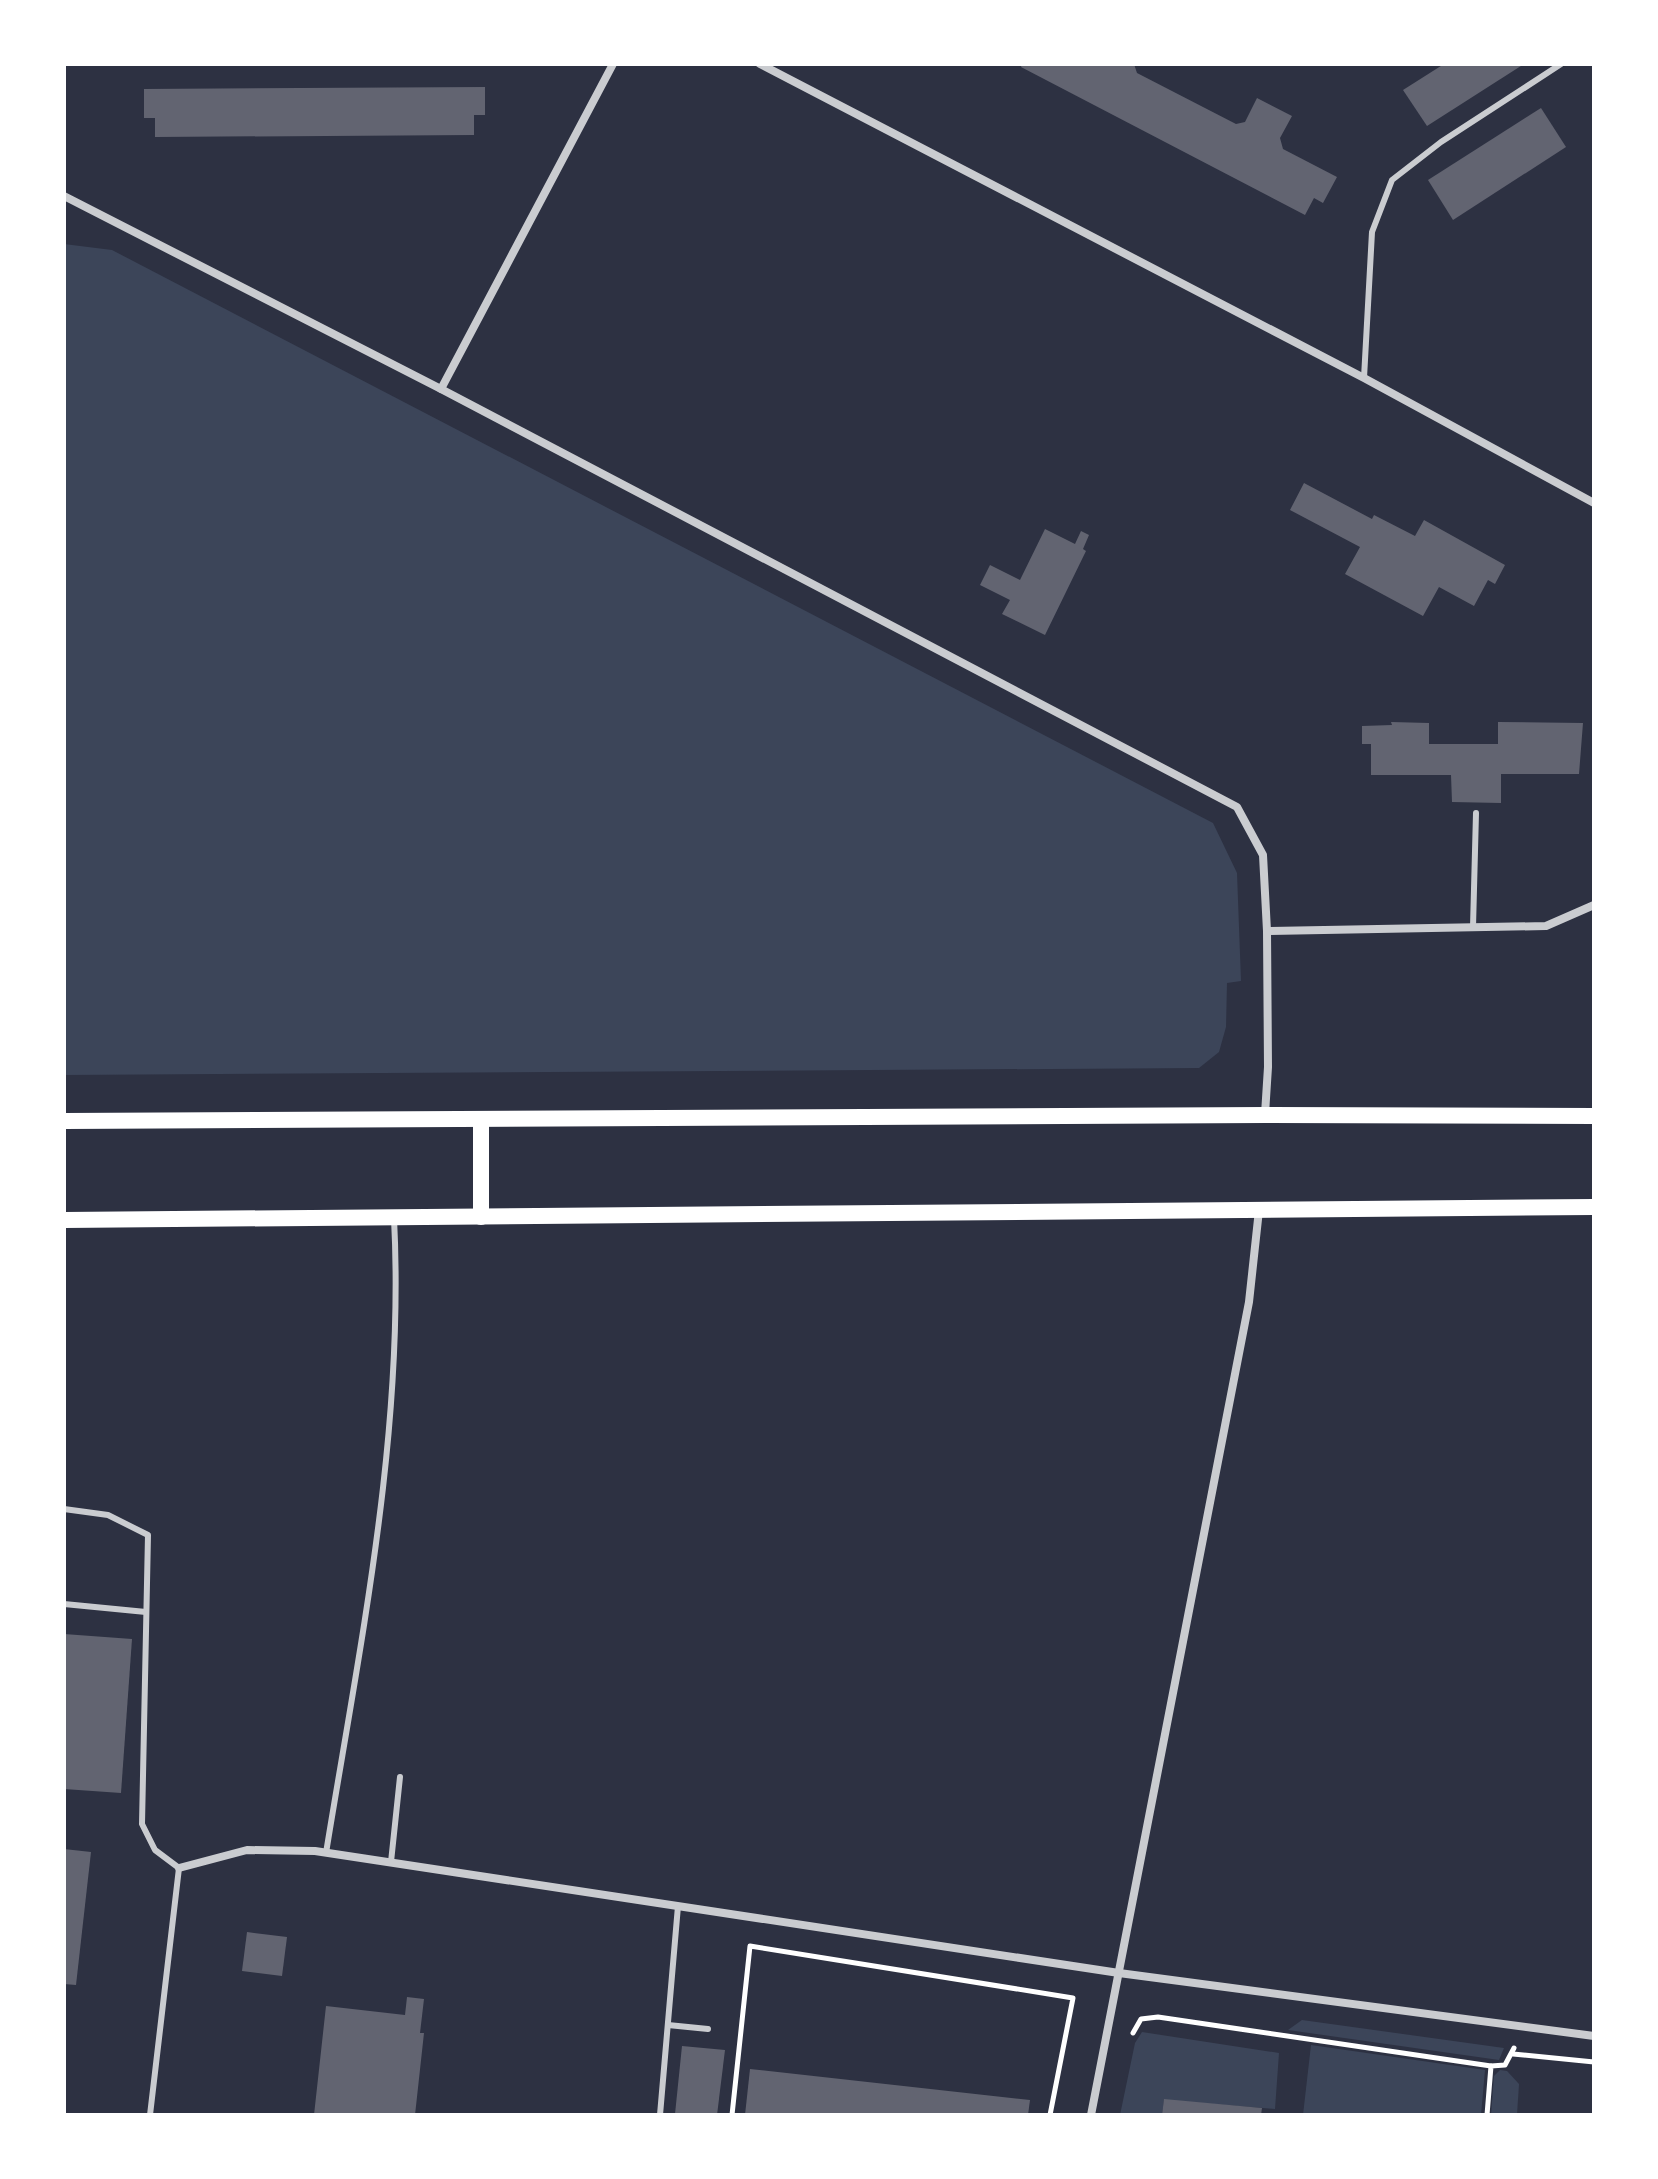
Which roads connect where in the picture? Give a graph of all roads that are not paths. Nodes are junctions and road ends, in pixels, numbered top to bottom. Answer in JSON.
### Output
{"nodes":[{"id":1,"x":613,"y":64,"type":"edge"},
{"id":2,"x":760,"y":64,"type":"edge"},
{"id":3,"x":1561,"y":64,"type":"edge"},
{"id":4,"x":64,"y":196,"type":"edge"},
{"id":5,"x":1364,"y":378,"type":"junction"},
{"id":6,"x":441,"y":389,"type":"junction"},
{"id":7,"x":1594,"y":503,"type":"edge"},
{"id":8,"x":1476,"y":813,"type":"dead end"},
{"id":9,"x":1594,"y":905,"type":"edge"},
{"id":10,"x":1473,"y":927,"type":"junction"},
{"id":11,"x":1267,"y":931,"type":"junction"},
{"id":12,"x":1265,"y":1115,"type":"junction"},
{"id":13,"x":1594,"y":1116,"type":"edge"},
{"id":14,"x":481,"y":1119,"type":"junction"},
{"id":15,"x":64,"y":1121,"type":"edge"},
{"id":16,"x":1594,"y":1207,"type":"edge"},
{"id":17,"x":1259,"y":1209,"type":"junction"},
{"id":18,"x":481,"y":1217,"type":"junction"},
{"id":19,"x":394,"y":1218,"type":"junction"},
{"id":20,"x":64,"y":1220,"type":"edge"},
{"id":21,"x":64,"y":1509,"type":"edge"},
{"id":22,"x":64,"y":1604,"type":"edge"},
{"id":23,"x":146,"y":1612,"type":"junction"},
{"id":24,"x":400,"y":1777,"type":"dead end"},
{"id":25,"x":326,"y":1853,"type":"junction"},
{"id":26,"x":391,"y":1862,"type":"junction"},
{"id":27,"x":179,"y":1868,"type":"junction"},
{"id":28,"x":678,"y":1906,"type":"junction"},
{"id":29,"x":1119,"y":1973,"type":"junction"},
{"id":30,"x":668,"y":2025,"type":"junction"},
{"id":31,"x":708,"y":2029,"type":"dead end"},
{"id":32,"x":1594,"y":2036,"type":"edge"},
{"id":33,"x":150,"y":2115,"type":"edge"},
{"id":34,"x":660,"y":2115,"type":"edge"},
{"id":35,"x":1091,"y":2115,"type":"edge"}],
"edges":[{"from":1,"to":6,"type":"street"},
{"from":2,"to":5,"type":"street"},
{"from":3,"to":5,"type":"lane"},
{"from":4,"to":6,"type":"street"},
{"from":5,"to":7,"type":"street"},
{"from":6,"to":11,"type":"street"},
{"from":8,"to":10,"type":"lane"},
{"from":9,"to":10,"type":"street"},
{"from":10,"to":11,"type":"street"},
{"from":11,"to":12,"type":"street"},
{"from":12,"to":13,"type":"main road"},
{"from":12,"to":14,"type":"main road"},
{"from":14,"to":15,"type":"main road"},
{"from":14,"to":18,"type":"main road"},
{"from":16,"to":17,"type":"main road"},
{"from":17,"to":18,"type":"main road"},
{"from":17,"to":29,"type":"street"},
{"from":18,"to":19,"type":"main road"},
{"from":19,"to":20,"type":"main road"},
{"from":19,"to":25,"type":"lane"},
{"from":21,"to":23,"type":"lane"},
{"from":22,"to":23,"type":"lane"},
{"from":23,"to":27,"type":"lane"},
{"from":24,"to":26,"type":"lane"},
{"from":25,"to":26,"type":"street"},
{"from":25,"to":27,"type":"street"},
{"from":26,"to":28,"type":"street"},
{"from":27,"to":33,"type":"lane"},
{"from":28,"to":29,"type":"street"},
{"from":28,"to":30,"type":"lane"},
{"from":29,"to":32,"type":"street"},
{"from":29,"to":35,"type":"street"},
{"from":30,"to":31,"type":"lane"},
{"from":30,"to":34,"type":"lane"}]}
